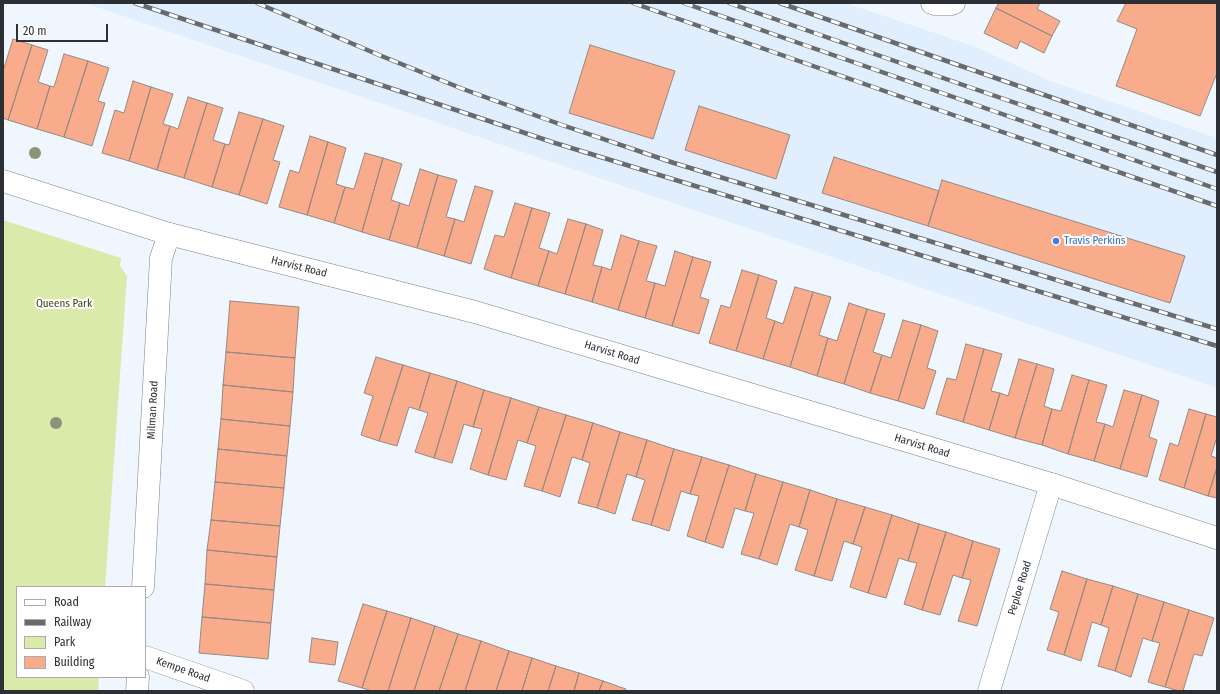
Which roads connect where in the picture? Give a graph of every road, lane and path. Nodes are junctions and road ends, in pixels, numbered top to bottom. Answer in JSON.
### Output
{"nodes":[{"id":1,"x":932,"y":3,"type":"edge"},
{"id":2,"x":954,"y":3,"type":"edge"},
{"id":3,"x":3,"y":181,"type":"edge"},
{"id":4,"x":169,"y":234,"type":"junction"},
{"id":5,"x":1051,"y":484,"type":"junction"},
{"id":6,"x":1217,"y":538,"type":"edge"},
{"id":7,"x":143,"y":586,"type":"edge"},
{"id":8,"x":146,"y":657,"type":"edge"},
{"id":9,"x":138,"y":678,"type":"edge"},
{"id":10,"x":137,"y":691,"type":"edge"},
{"id":11,"x":243,"y":691,"type":"edge"},
{"id":12,"x":989,"y":691,"type":"edge"}],
"edges":[{"from":1,"to":2,"type":"main road"},
{"from":3,"to":4,"type":"main road","name":"Harvist Road"},
{"from":4,"to":5,"type":"main road","name":"Harvist Road"},
{"from":4,"to":7,"type":"main road","name":"Milman Road"},
{"from":5,"to":6,"type":"main road","name":"Harvist Road"},
{"from":5,"to":12,"type":"main road","name":"Peploe Road"},
{"from":8,"to":11,"type":"main road","name":"Kempe Road"},
{"from":9,"to":10,"type":"main road"}]}
